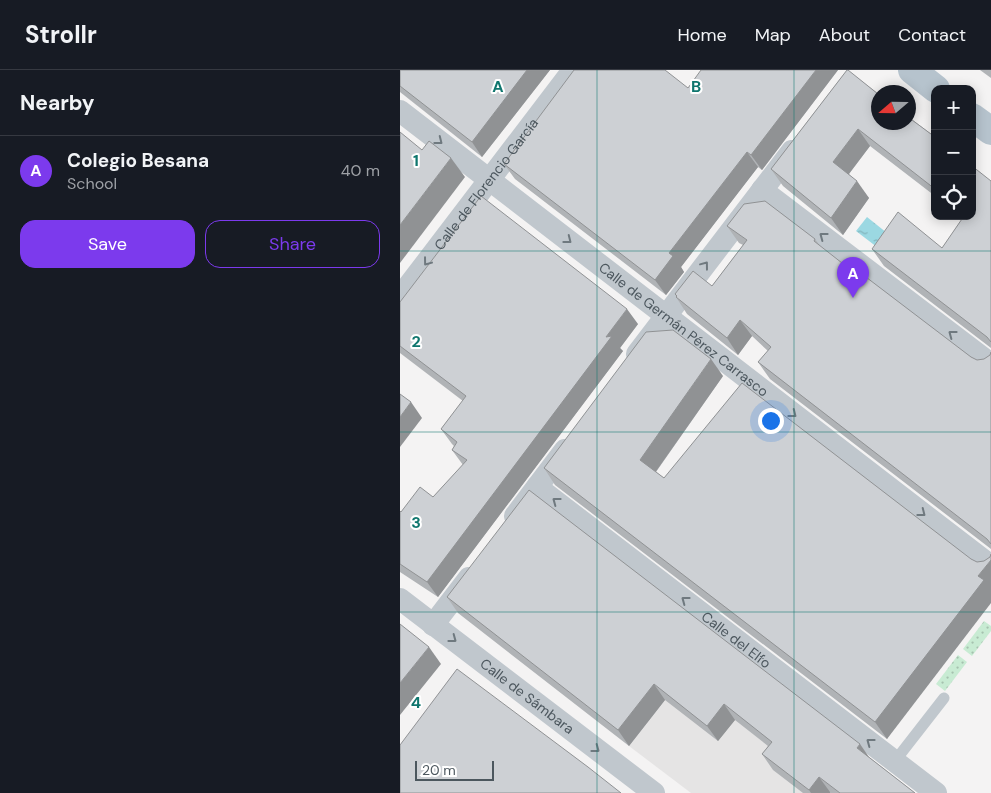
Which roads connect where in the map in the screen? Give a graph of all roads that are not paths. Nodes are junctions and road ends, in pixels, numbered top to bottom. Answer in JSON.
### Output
{"nodes":[{"id":1,"x":573,"y":70,"type":"edge"},
{"id":2,"x":912,"y":70,"type":"edge"},
{"id":3,"x":931,"y":85,"type":"edge"},
{"id":4,"x":400,"y":111,"type":"edge"},
{"id":5,"x":976,"y":120,"type":"edge"},
{"id":6,"x":991,"y":131,"type":"edge"},
{"id":7,"x":805,"y":135,"type":"edge"},
{"id":8,"x":490,"y":180,"type":"junction"},
{"id":9,"x":762,"y":190,"type":"junction"},
{"id":10,"x":400,"y":297,"type":"edge"},
{"id":11,"x":666,"y":316,"type":"junction"},
{"id":12,"x":991,"y":364,"type":"edge"},
{"id":13,"x":627,"y":367,"type":"edge"},
{"id":14,"x":579,"y":431,"type":"edge"},
{"id":15,"x":537,"y":486,"type":"junction"},
{"id":16,"x":501,"y":534,"type":"edge"},
{"id":17,"x":483,"y":558,"type":"edge"},
{"id":18,"x":991,"y":566,"type":"edge"},
{"id":19,"x":400,"y":599,"type":"edge"},
{"id":20,"x":433,"y":625,"type":"junction"},
{"id":21,"x":944,"y":698,"type":"dead end"},
{"id":22,"x":895,"y":761,"type":"junction"},
{"id":23,"x":654,"y":793,"type":"edge"},
{"id":24,"x":936,"y":793,"type":"edge"}],
"edges":[{"from":1,"to":8,"type":"street","name":"Calle de Florencio García"},
{"from":2,"to":3,"type":"main road"},
{"from":4,"to":8,"type":"street","name":"Calle de Germán Pérez Carrasco","one_way":true},
{"from":5,"to":6,"type":"main road"},
{"from":7,"to":9,"type":"street"},
{"from":8,"to":10,"type":"street","name":"Calle de Florencio García","one_way":true},
{"from":8,"to":11,"type":"street","name":"Calle de Germán Pérez Carrasco","one_way":true},
{"from":11,"to":9,"type":"street","one_way":true},
{"from":12,"to":9,"type":"street","one_way":true},
{"from":11,"to":13,"type":"street"},
{"from":11,"to":18,"type":"street","name":"Calle de Germán Pérez Carrasco","one_way":true},
{"from":14,"to":15,"type":"street"},
{"from":15,"to":16,"type":"street"},
{"from":22,"to":15,"type":"street","name":"Calle del Elfo","one_way":true},
{"from":17,"to":20,"type":"street"},
{"from":19,"to":20,"type":"street","name":"Calle de Sámbara"},
{"from":20,"to":23,"type":"street","name":"Calle de Sámbara","one_way":true},
{"from":21,"to":22,"type":"lane"},
{"from":22,"to":24,"type":"street","name":"Calle del Elfo"}]}
